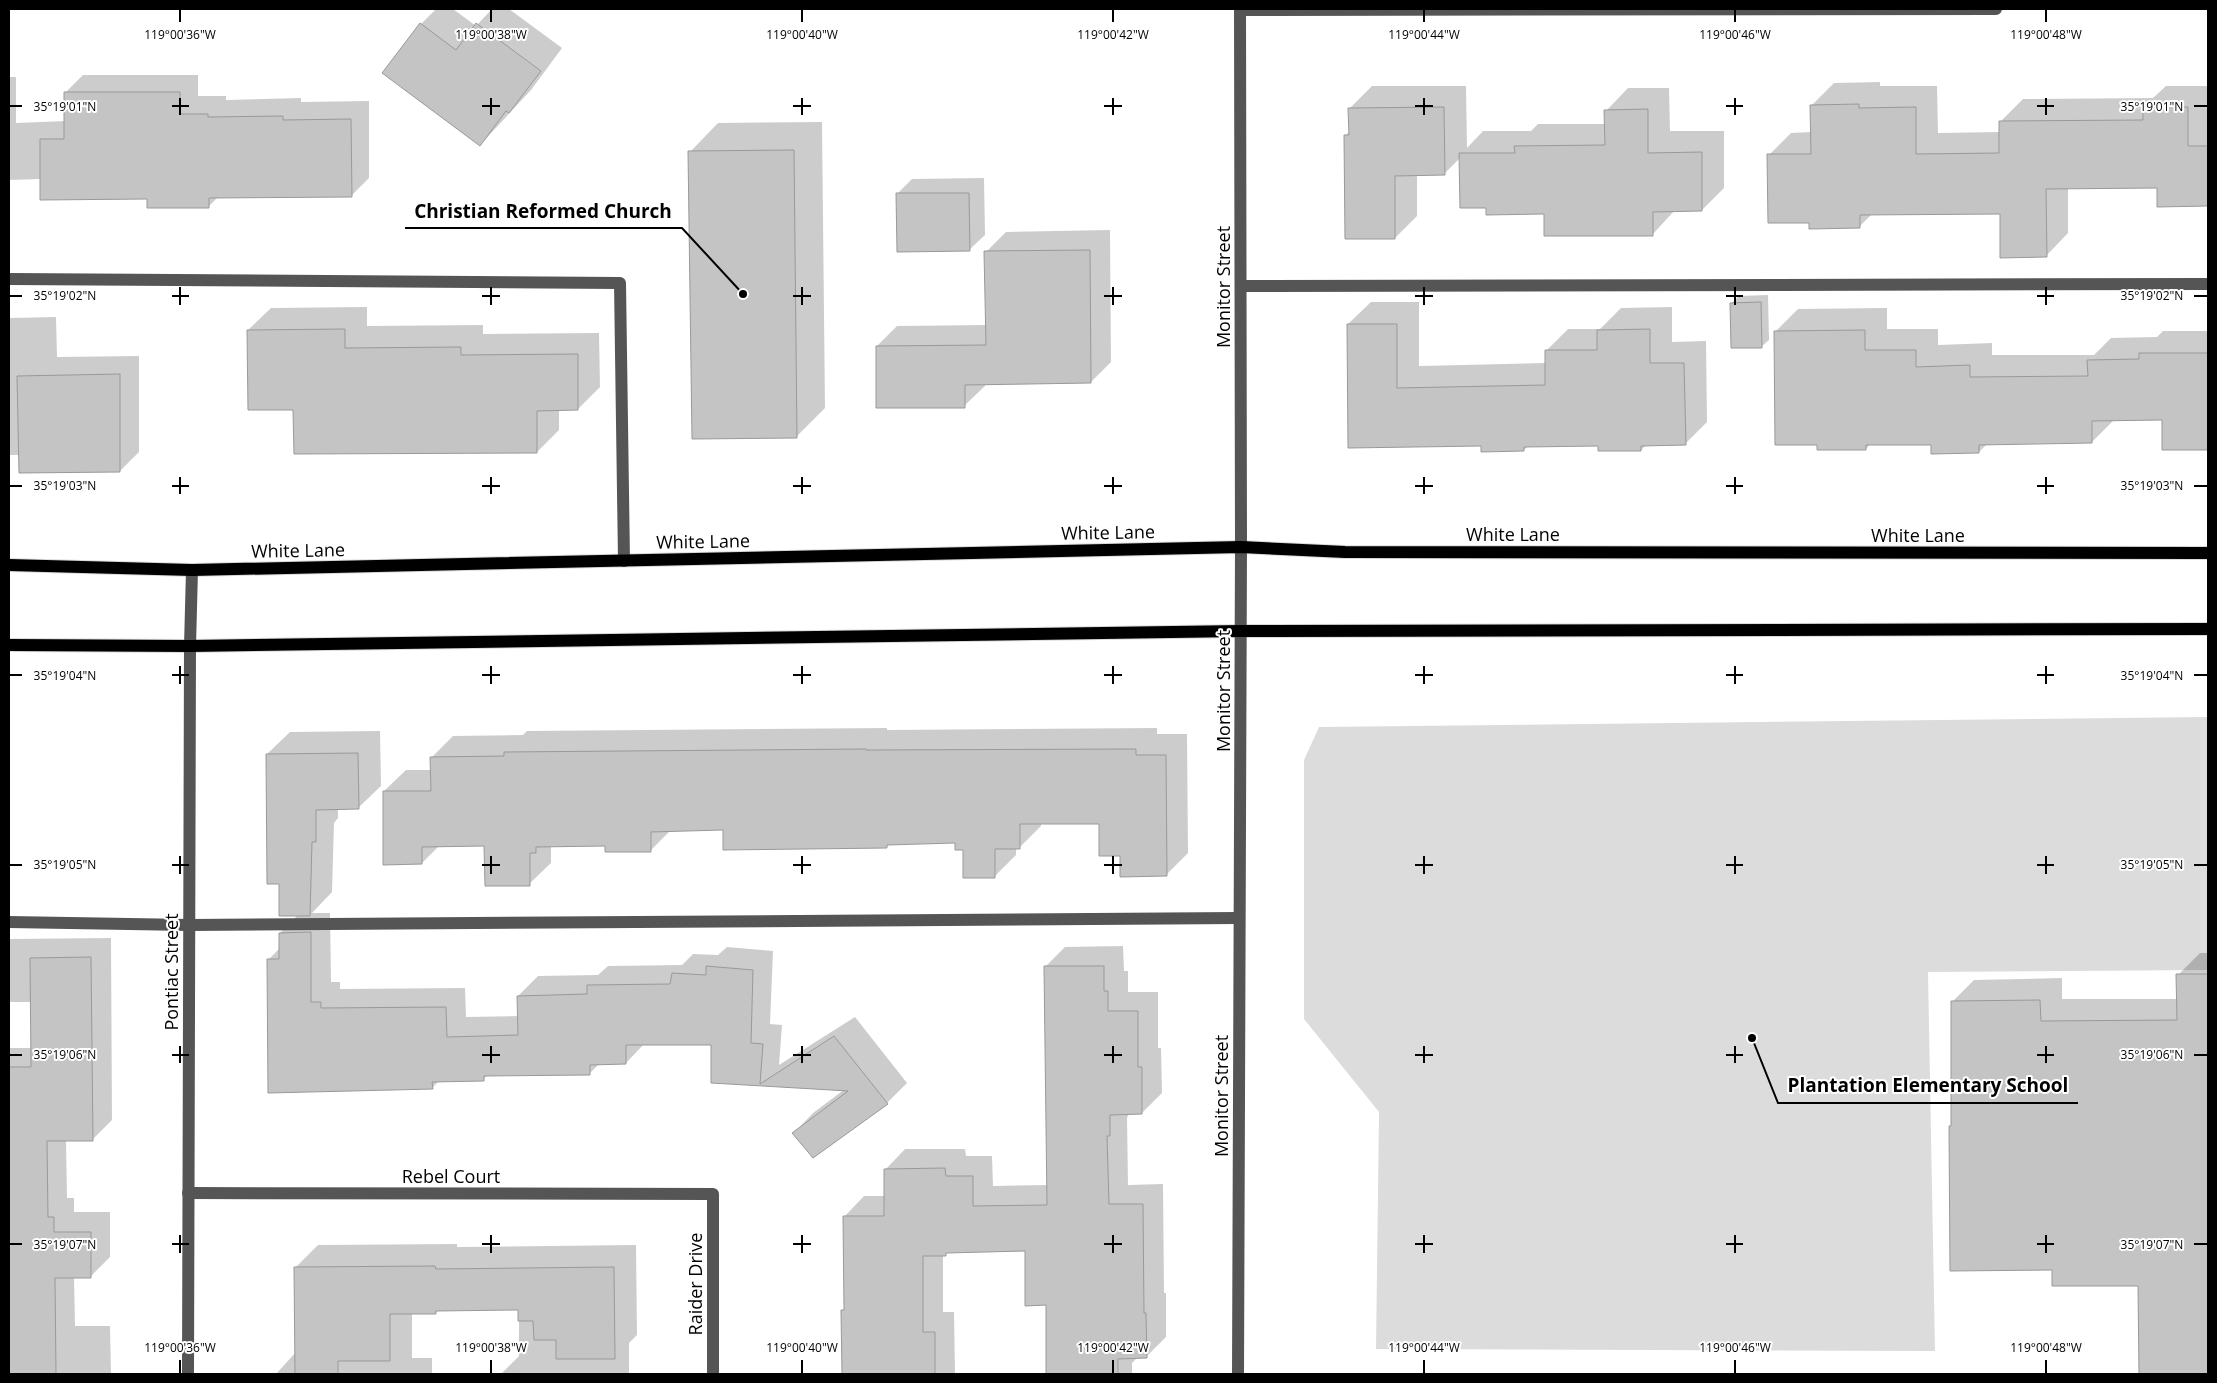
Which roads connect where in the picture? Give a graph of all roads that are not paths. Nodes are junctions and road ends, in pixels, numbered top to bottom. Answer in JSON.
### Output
{"nodes":[{"id":1,"x":1240,"y":9,"type":"edge"},
{"id":2,"x":1551,"y":9,"type":"edge"},
{"id":3,"x":1812,"y":9,"type":"edge"},
{"id":4,"x":1996,"y":9,"type":"edge"},
{"id":5,"x":9,"y":280,"type":"edge"},
{"id":6,"x":2208,"y":284,"type":"edge"},
{"id":7,"x":1241,"y":286,"type":"junction"},
{"id":8,"x":1241,"y":547,"type":"junction"},
{"id":9,"x":2208,"y":553,"type":"edge"},
{"id":10,"x":624,"y":561,"type":"junction"},
{"id":11,"x":9,"y":565,"type":"edge"},
{"id":12,"x":192,"y":570,"type":"junction"},
{"id":13,"x":2208,"y":629,"type":"edge"},
{"id":14,"x":1241,"y":631,"type":"junction"},
{"id":15,"x":9,"y":645,"type":"edge"},
{"id":16,"x":190,"y":646,"type":"junction"},
{"id":17,"x":1239,"y":918,"type":"junction"},
{"id":18,"x":9,"y":922,"type":"edge"},
{"id":19,"x":189,"y":925,"type":"junction"},
{"id":20,"x":188,"y":1193,"type":"junction"},
{"id":21,"x":713,"y":1194,"type":"joint"},
{"id":22,"x":188,"y":1374,"type":"edge"},
{"id":23,"x":713,"y":1374,"type":"edge"},
{"id":24,"x":1238,"y":1374,"type":"edge"}],
"edges":[{"from":1,"to":2,"type":"street"},
{"from":1,"to":7,"type":"street","name":"Monitor Street"},
{"from":2,"to":3,"type":"street"},
{"from":3,"to":4,"type":"street"},
{"from":5,"to":10,"type":"street"},
{"from":6,"to":7,"type":"street"},
{"from":7,"to":8,"type":"street","name":"Monitor Street"},
{"from":8,"to":9,"type":"main road","name":"White Lane"},
{"from":8,"to":10,"type":"main road","name":"White Lane"},
{"from":8,"to":14,"type":"street","name":"Monitor Street"},
{"from":10,"to":12,"type":"main road","name":"White Lane"},
{"from":11,"to":12,"type":"main road","name":"White Lane"},
{"from":12,"to":16,"type":"street","name":"Pontiac Street"},
{"from":13,"to":14,"type":"main road"},
{"from":14,"to":16,"type":"main road"},
{"from":14,"to":17,"type":"street","name":"Monitor Street"},
{"from":15,"to":16,"type":"main road"},
{"from":16,"to":19,"type":"street","name":"Pontiac Street"},
{"from":17,"to":19,"type":"street"},
{"from":17,"to":24,"type":"street","name":"Monitor Street"},
{"from":18,"to":19,"type":"street"},
{"from":19,"to":20,"type":"street","name":"Pontiac Street"},
{"from":20,"to":21,"type":"street","name":"Rebel Court"},
{"from":20,"to":22,"type":"street","name":"Pontiac Street"},
{"from":21,"to":23,"type":"street","name":"Raider Drive"}]}
